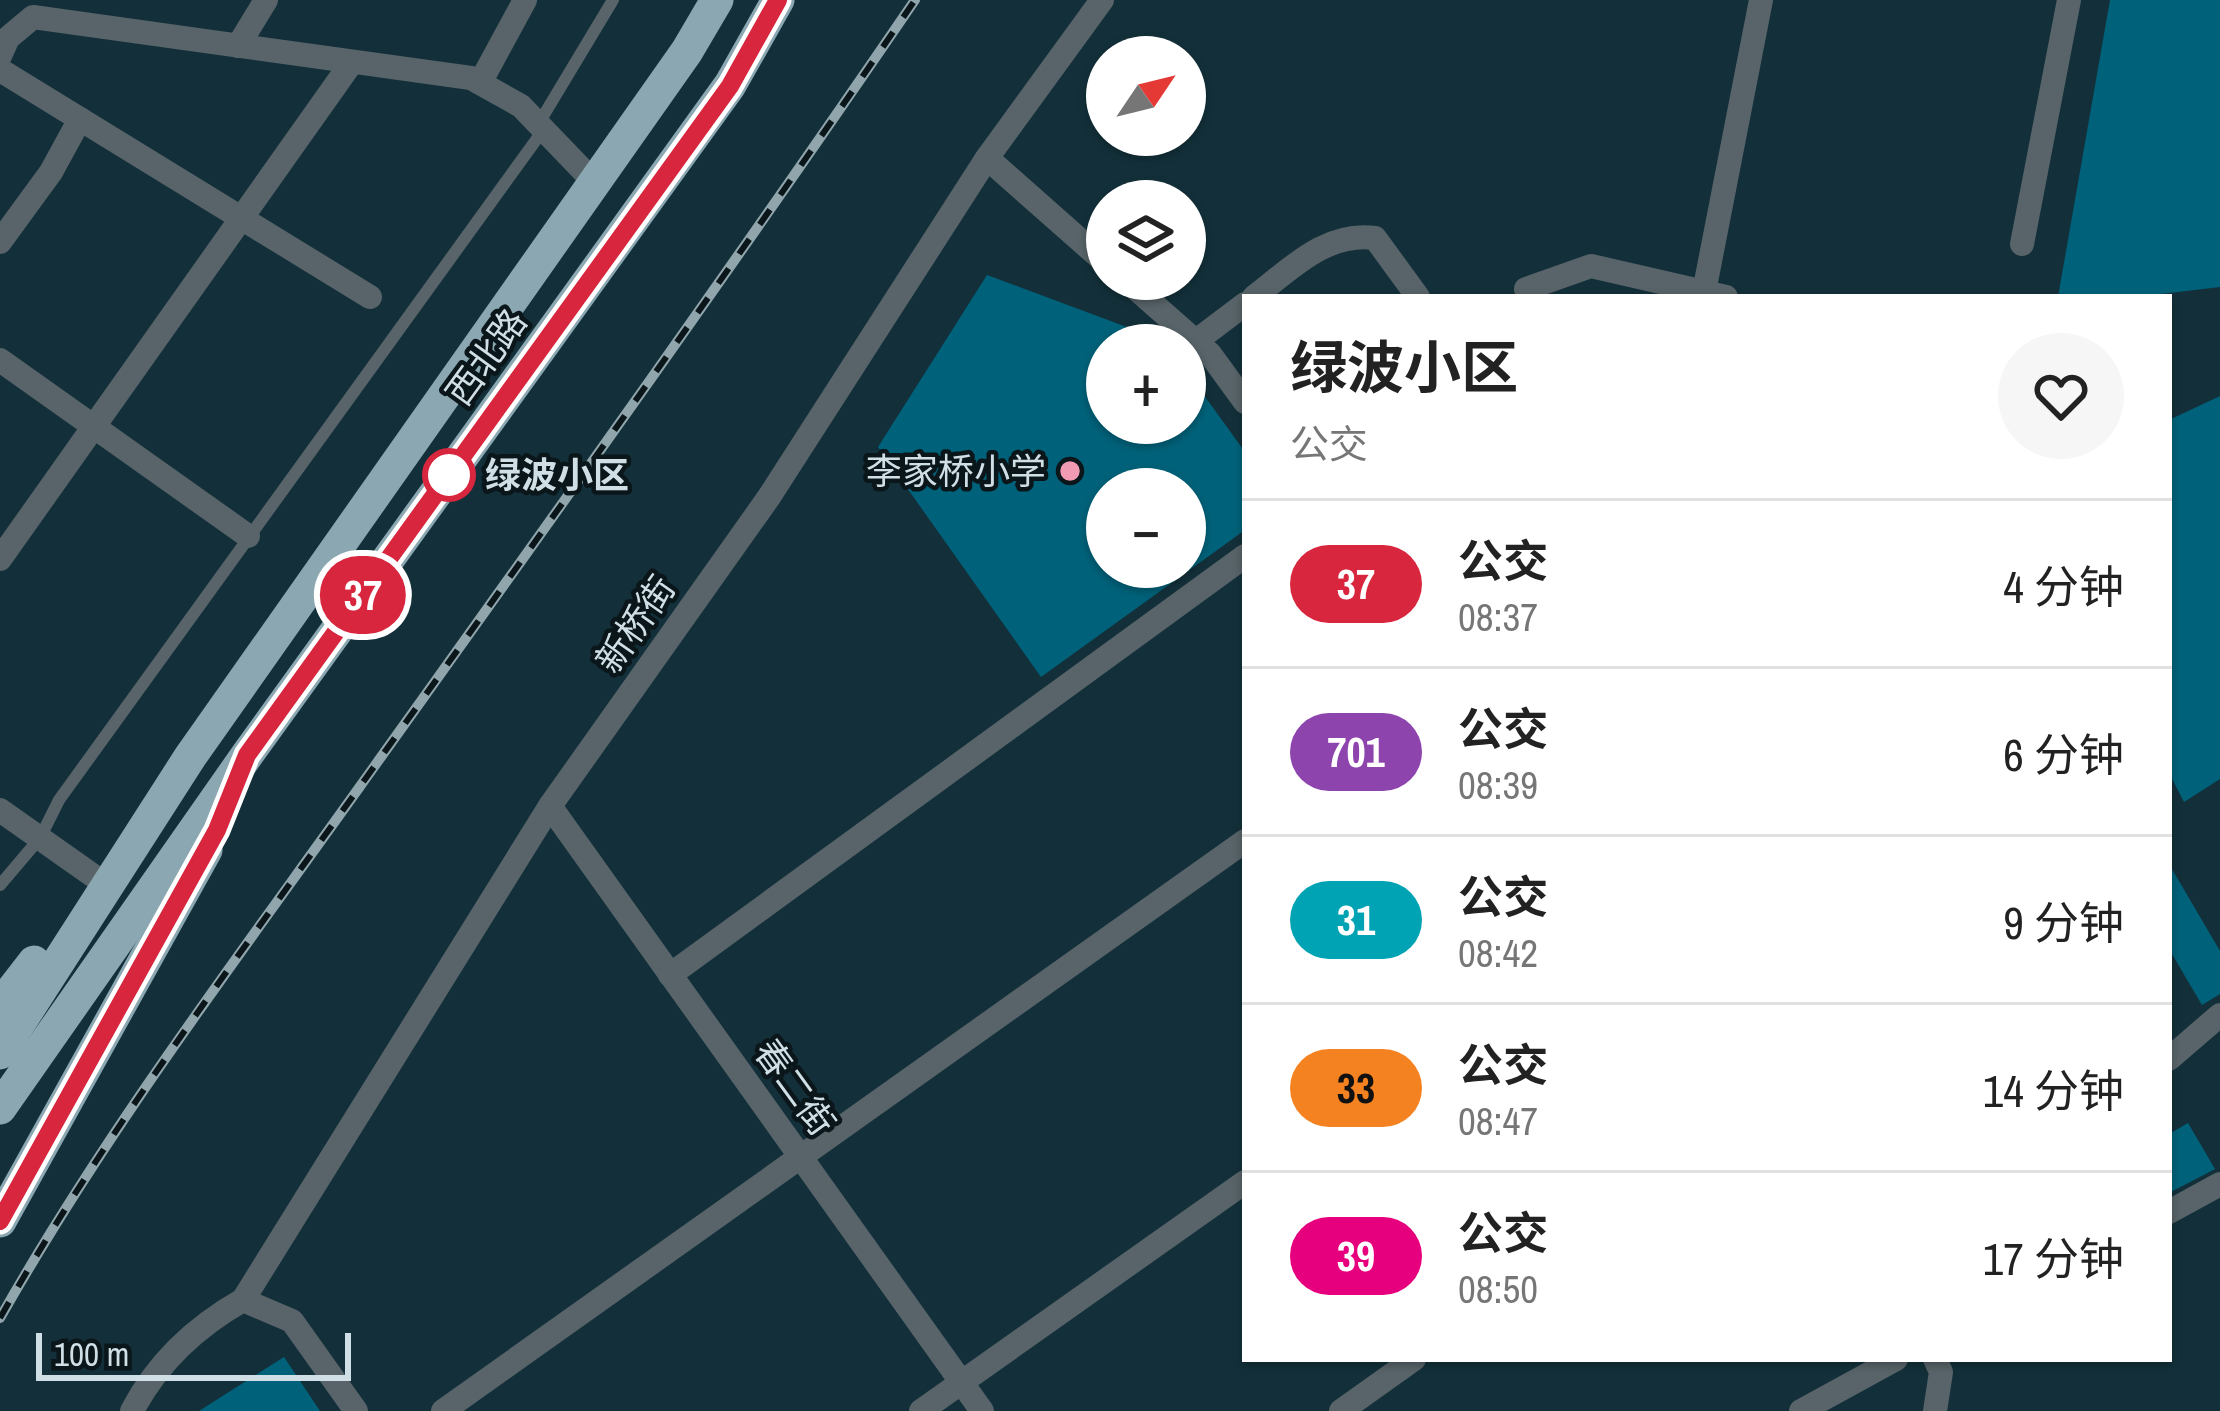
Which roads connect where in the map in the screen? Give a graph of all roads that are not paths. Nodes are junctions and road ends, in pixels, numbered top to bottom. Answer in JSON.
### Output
{"nodes":[{"id":1,"x":266,"y":0,"type":"edge"},
{"id":2,"x":525,"y":0,"type":"edge"},
{"id":3,"x":614,"y":0,"type":"edge"},
{"id":4,"x":716,"y":0,"type":"edge"},
{"id":5,"x":778,"y":0,"type":"edge"},
{"id":6,"x":1102,"y":0,"type":"edge"},
{"id":7,"x":1761,"y":0,"type":"edge"},
{"id":8,"x":2069,"y":0,"type":"edge"},
{"id":9,"x":238,"y":46,"type":"junction"},
{"id":10,"x":0,"y":56,"type":"edge"},
{"id":11,"x":352,"y":62,"type":"junction"},
{"id":12,"x":0,"y":70,"type":"edge"},
{"id":13,"x":480,"y":83,"type":"junction"},
{"id":14,"x":80,"y":119,"type":"junction"},
{"id":15,"x":541,"y":127,"type":"junction"},
{"id":16,"x":987,"y":158,"type":"junction"},
{"id":17,"x":595,"y":182,"type":"junction"},
{"id":18,"x":243,"y":216,"type":"junction"},
{"id":19,"x":0,"y":242,"type":"edge"},
{"id":20,"x":2022,"y":244,"type":"dead end"},
{"id":21,"x":1086,"y":245,"type":"edge"},
{"id":22,"x":1526,"y":289,"type":"dead end"},
{"id":23,"x":1258,"y":294,"type":"edge"},
{"id":24,"x":1416,"y":294,"type":"edge"},
{"id":25,"x":1715,"y":294,"type":"edge"},
{"id":26,"x":370,"y":297,"type":"dead end"},
{"id":27,"x":1149,"y":300,"type":"edge"},
{"id":28,"x":1242,"y":306,"type":"edge"},
{"id":29,"x":1177,"y":324,"type":"edge"},
{"id":30,"x":1206,"y":333,"type":"edge"},
{"id":31,"x":1206,"y":353,"type":"edge"},
{"id":32,"x":0,"y":360,"type":"edge"},
{"id":33,"x":1242,"y":398,"type":"edge"},
{"id":34,"x":94,"y":427,"type":"junction"},
{"id":35,"x":248,"y":536,"type":"junction"},
{"id":36,"x":1242,"y":558,"type":"edge"},
{"id":37,"x":0,"y":559,"type":"edge"},
{"id":38,"x":199,"y":745,"type":"junction"},
{"id":39,"x":247,"y":755,"type":"junction"},
{"id":40,"x":550,"y":806,"type":"junction"},
{"id":41,"x":0,"y":810,"type":"edge"},
{"id":42,"x":40,"y":838,"type":"junction"},
{"id":43,"x":1242,"y":843,"type":"edge"},
{"id":44,"x":95,"y":877,"type":"junction"},
{"id":45,"x":0,"y":885,"type":"edge"},
{"id":46,"x":670,"y":975,"type":"junction"},
{"id":47,"x":0,"y":1006,"type":"edge"},
{"id":48,"x":2220,"y":1015,"type":"edge"},
{"id":49,"x":0,"y":1053,"type":"edge"},
{"id":50,"x":2172,"y":1056,"type":"edge"},
{"id":51,"x":0,"y":1108,"type":"edge"},
{"id":52,"x":801,"y":1157,"type":"junction"},
{"id":53,"x":1242,"y":1184,"type":"edge"},
{"id":54,"x":2220,"y":1184,"type":"edge"},
{"id":55,"x":2172,"y":1210,"type":"edge"},
{"id":56,"x":0,"y":1221,"type":"edge"},
{"id":57,"x":243,"y":1300,"type":"junction"},
{"id":58,"x":1410,"y":1362,"type":"edge"},
{"id":59,"x":1891,"y":1362,"type":"edge"},
{"id":60,"x":1936,"y":1362,"type":"edge"},
{"id":61,"x":962,"y":1382,"type":"junction"},
{"id":62,"x":132,"y":1411,"type":"edge"},
{"id":63,"x":356,"y":1411,"type":"edge"},
{"id":64,"x":442,"y":1411,"type":"edge"},
{"id":65,"x":921,"y":1411,"type":"edge"},
{"id":66,"x":982,"y":1411,"type":"edge"},
{"id":67,"x":1341,"y":1411,"type":"edge"},
{"id":68,"x":1801,"y":1411,"type":"edge"},
{"id":69,"x":1935,"y":1411,"type":"edge"}],
"edges":[{"from":1,"to":9,"type":"street"},
{"from":2,"to":13,"type":"street"},
{"from":3,"to":15,"type":"lane"},
{"from":4,"to":17,"type":"highway","name":"西北路"},
{"from":5,"to":39,"type":"highway","name":"西北路"},
{"from":6,"to":16,"type":"street","name":"新桥街"},
{"from":7,"to":25,"type":"street"},
{"from":8,"to":20,"type":"street"},
{"from":9,"to":10,"type":"street"},
{"from":9,"to":11,"type":"street"},
{"from":11,"to":13,"type":"street"},
{"from":11,"to":18,"type":"street"},
{"from":12,"to":14,"type":"street"},
{"from":13,"to":15,"type":"street"},
{"from":14,"to":18,"type":"street"},
{"from":14,"to":19,"type":"street"},
{"from":15,"to":17,"type":"street"},
{"from":15,"to":35,"type":"lane"},
{"from":16,"to":21,"type":"street"},
{"from":16,"to":40,"type":"street","name":"新桥街"},
{"from":17,"to":38,"type":"highway","name":"西北路"},
{"from":18,"to":26,"type":"street"},
{"from":18,"to":34,"type":"street"},
{"from":22,"to":25,"type":"street"},
{"from":23,"to":24,"type":"street"},
{"from":27,"to":29,"type":"street"},
{"from":28,"to":30,"type":"street"},
{"from":31,"to":33,"type":"street"},
{"from":32,"to":34,"type":"street"},
{"from":34,"to":35,"type":"street"},
{"from":34,"to":37,"type":"street"},
{"from":35,"to":42,"type":"lane"},
{"from":36,"to":46,"type":"street"},
{"from":38,"to":44,"type":"highway"},
{"from":38,"to":49,"type":"highway","name":"西北路"},
{"from":39,"to":51,"type":"highway","name":"西北路"},
{"from":39,"to":56,"type":"highway"},
{"from":40,"to":46,"type":"street","name":"春二街"},
{"from":40,"to":57,"type":"street","name":"新桥街"},
{"from":41,"to":42,"type":"street"},
{"from":42,"to":44,"type":"street"},
{"from":42,"to":45,"type":"lane"},
{"from":43,"to":52,"type":"street"},
{"from":44,"to":47,"type":"highway"},
{"from":46,"to":52,"type":"street","name":"春二街"},
{"from":48,"to":50,"type":"street"},
{"from":52,"to":61,"type":"street","name":"春二街"},
{"from":52,"to":64,"type":"street"},
{"from":53,"to":61,"type":"street"},
{"from":54,"to":55,"type":"street"},
{"from":57,"to":62,"type":"street"},
{"from":57,"to":63,"type":"street"},
{"from":58,"to":67,"type":"street"},
{"from":59,"to":68,"type":"street"},
{"from":60,"to":69,"type":"street"},
{"from":61,"to":65,"type":"street"},
{"from":61,"to":66,"type":"street","name":"春二街"}]}
